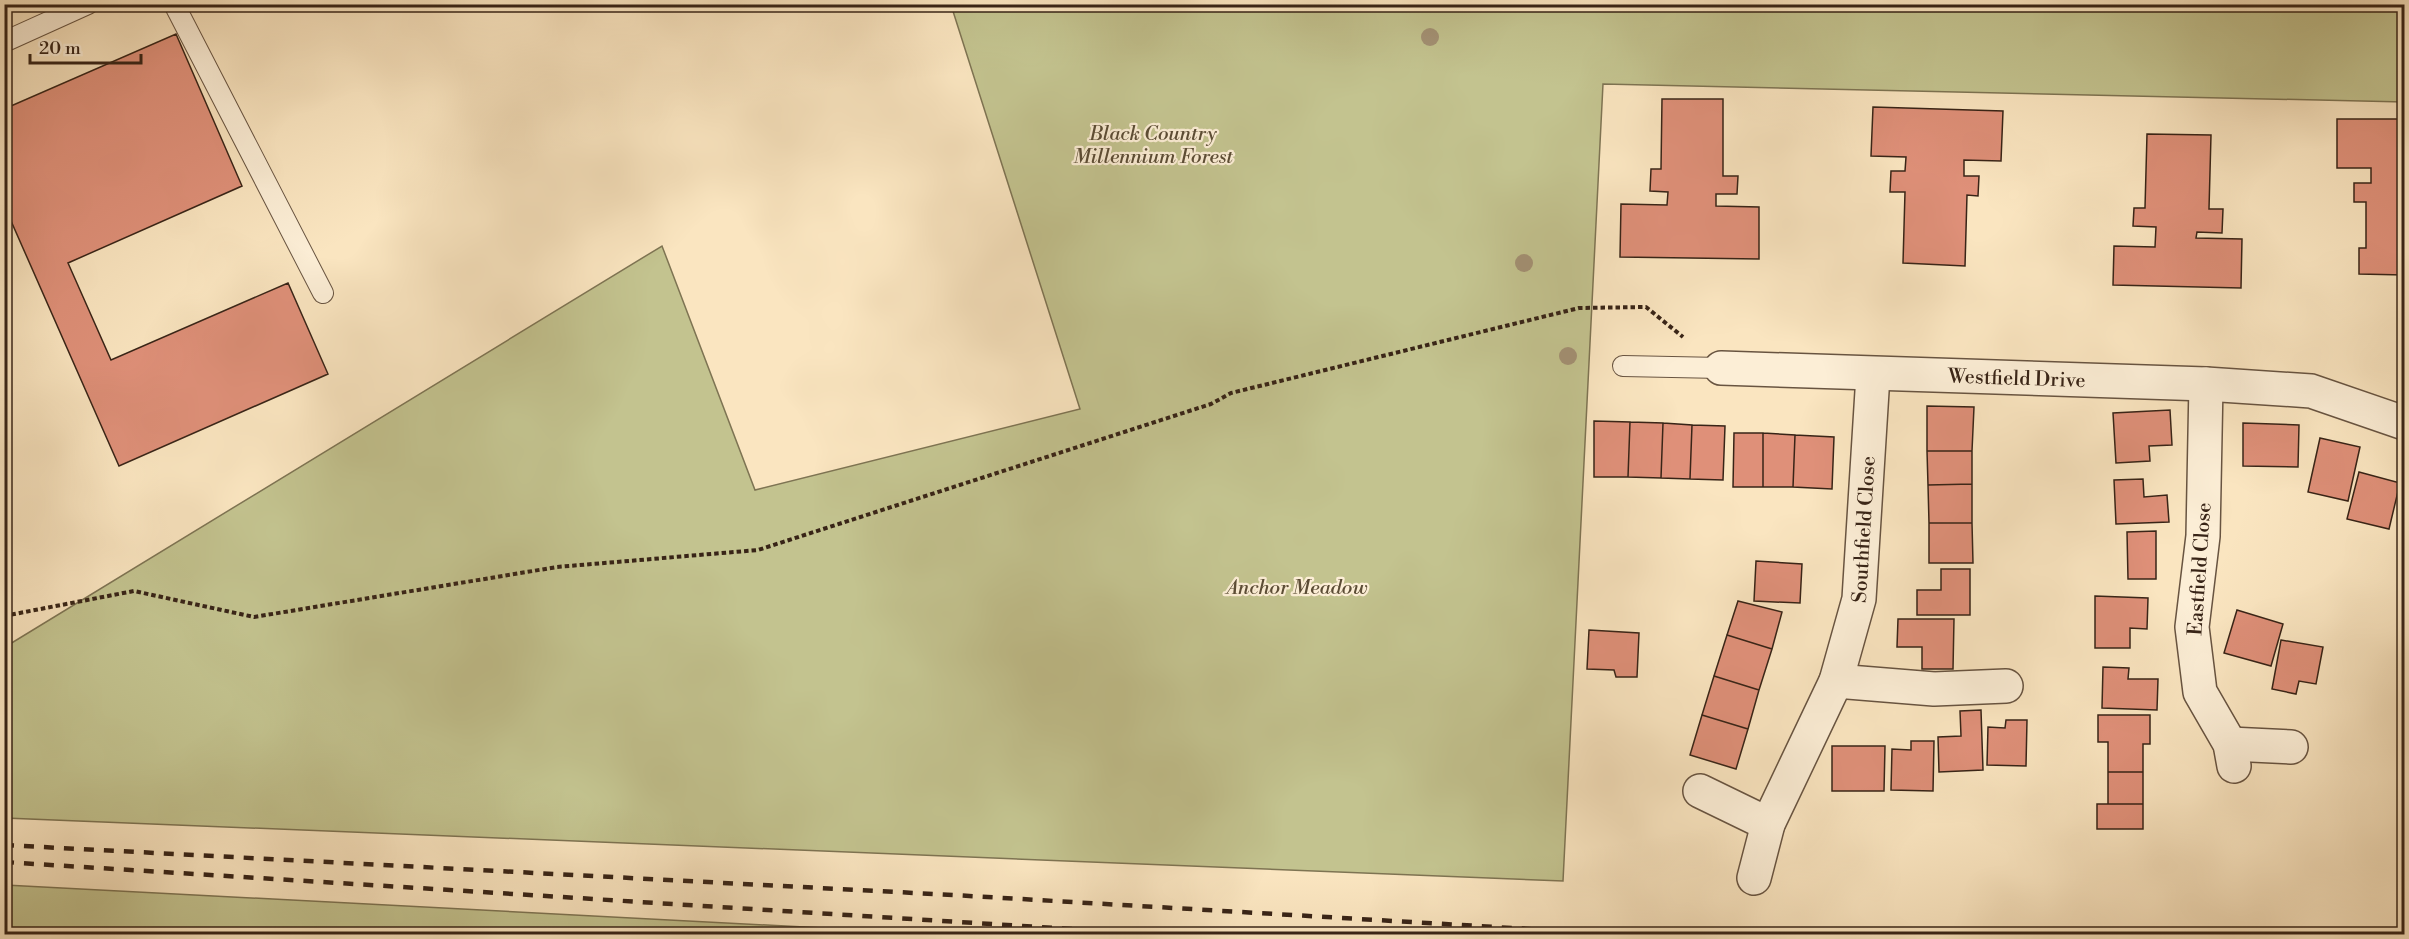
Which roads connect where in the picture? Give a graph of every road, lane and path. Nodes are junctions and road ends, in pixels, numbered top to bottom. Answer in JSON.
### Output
{"nodes":[{"id":1,"x":88,"y":4,"type":"edge"},
{"id":2,"x":174,"y":4,"type":"edge"},
{"id":3,"x":4,"y":42,"type":"edge"},
{"id":4,"x":324,"y":293,"type":"dead end"},
{"id":5,"x":1623,"y":366,"type":"dead end"},
{"id":6,"x":1721,"y":368,"type":"junction"},
{"id":7,"x":1873,"y":375,"type":"junction"},
{"id":8,"x":2206,"y":384,"type":"junction"},
{"id":9,"x":2404,"y":423,"type":"edge"},
{"id":10,"x":4,"y":616,"type":"edge"},
{"id":11,"x":1836,"y":681,"type":"junction"},
{"id":12,"x":2006,"y":686,"type":"dead end"},
{"id":13,"x":2291,"y":747,"type":"dead end"},
{"id":14,"x":1700,"y":791,"type":"dead end"},
{"id":15,"x":1768,"y":824,"type":"junction"},
{"id":16,"x":1754,"y":878,"type":"dead end"}],
"edges":[{"from":1,"to":3,"type":"lane"},
{"from":2,"to":4,"type":"lane"},
{"from":5,"to":6,"type":"lane","name":"Westfield Drive"},
{"from":6,"to":7,"type":"street","name":"Westfield Drive"},
{"from":6,"to":10,"type":"path"},
{"from":7,"to":8,"type":"street","name":"Westfield Drive"},
{"from":7,"to":11,"type":"street","name":"Southfield Close"},
{"from":8,"to":9,"type":"street","name":"Westfield Drive"},
{"from":8,"to":13,"type":"street","name":"Eastfield Close"},
{"from":11,"to":12,"type":"street"},
{"from":11,"to":15,"type":"street","name":"Southfield Close"},
{"from":14,"to":15,"type":"street"},
{"from":15,"to":16,"type":"street","name":"Southfield Close"}]}
